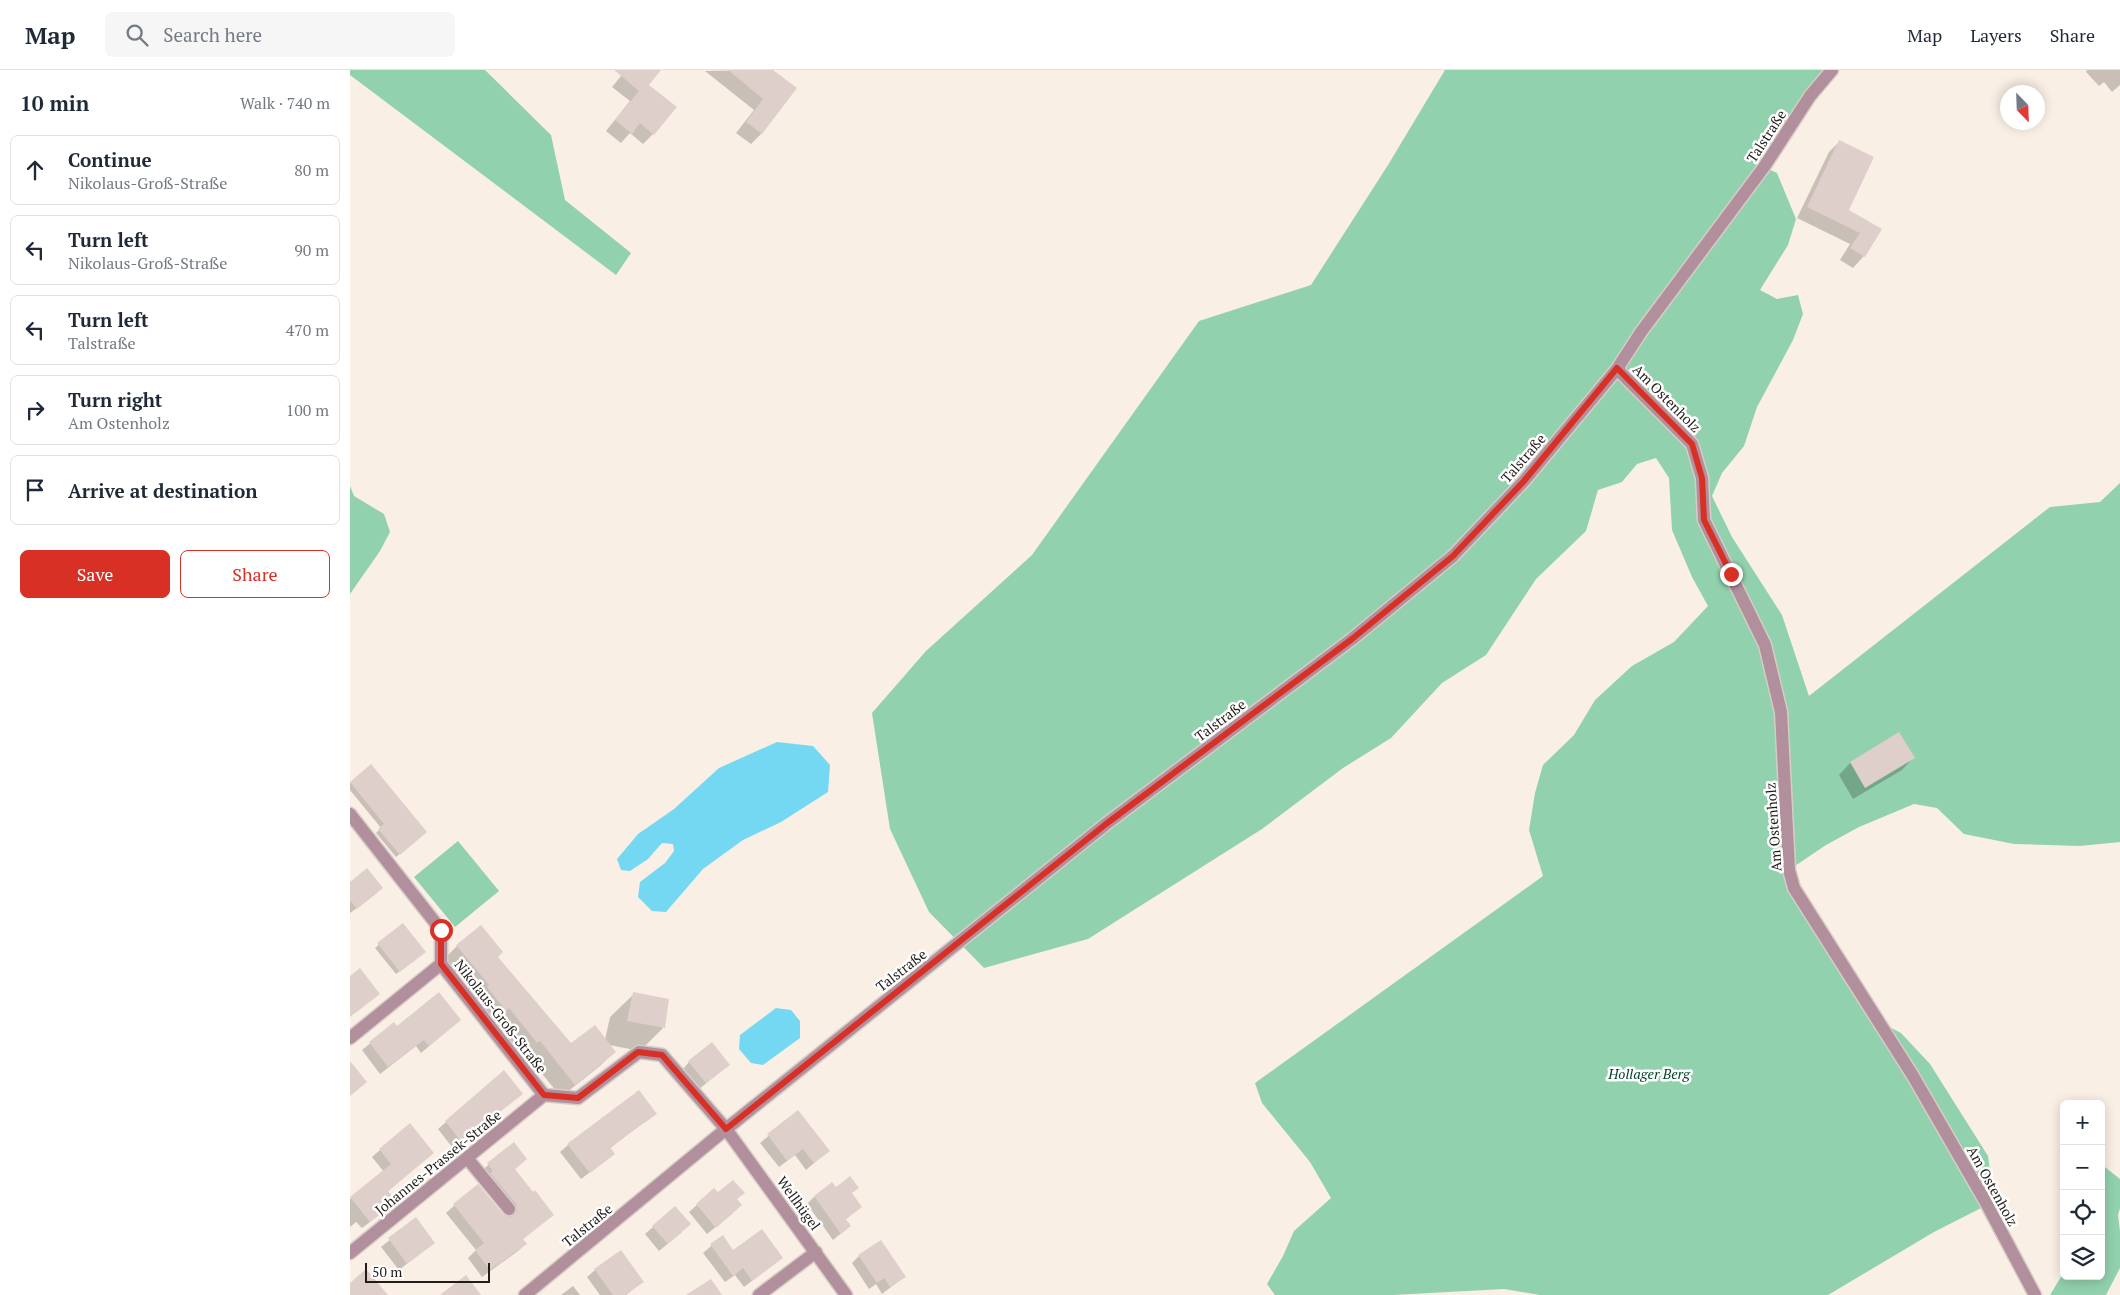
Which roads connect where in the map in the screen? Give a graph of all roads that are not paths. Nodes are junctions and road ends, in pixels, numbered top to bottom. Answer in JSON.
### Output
{"nodes":[{"id":1,"x":1832,"y":70,"type":"edge"},
{"id":2,"x":1617,"y":368,"type":"junction"},
{"id":3,"x":350,"y":814,"type":"edge"},
{"id":4,"x":441,"y":964,"type":"junction"},
{"id":5,"x":350,"y":1038,"type":"edge"},
{"id":6,"x":544,"y":1095,"type":"junction"},
{"id":7,"x":726,"y":1129,"type":"junction"},
{"id":8,"x":467,"y":1158,"type":"junction"},
{"id":9,"x":509,"y":1209,"type":"dead end"},
{"id":10,"x":816,"y":1252,"type":"junction"},
{"id":11,"x":350,"y":1253,"type":"edge"},
{"id":12,"x":525,"y":1295,"type":"edge"},
{"id":13,"x":758,"y":1295,"type":"edge"},
{"id":14,"x":846,"y":1295,"type":"edge"},
{"id":15,"x":2034,"y":1295,"type":"edge"}],
"edges":[{"from":1,"to":2,"type":"street","name":"Talstraße"},
{"from":2,"to":7,"type":"street","name":"Talstraße"},
{"from":2,"to":15,"type":"street","name":"Am Ostenholz"},
{"from":3,"to":4,"type":"street","name":"Nikolaus-Groß-Straße"},
{"from":4,"to":5,"type":"street"},
{"from":4,"to":6,"type":"street","name":"Nikolaus-Groß-Straße"},
{"from":6,"to":7,"type":"street","name":"Nikolaus-Groß-Straße"},
{"from":6,"to":8,"type":"street","name":"Johannes-Prassek-Straße"},
{"from":7,"to":10,"type":"street","name":"Wellhügel"},
{"from":7,"to":12,"type":"street","name":"Talstraße"},
{"from":8,"to":9,"type":"street"},
{"from":8,"to":11,"type":"street","name":"Johannes-Prassek-Straße"},
{"from":10,"to":13,"type":"street"},
{"from":10,"to":14,"type":"street","name":"Wellhügel"}]}
